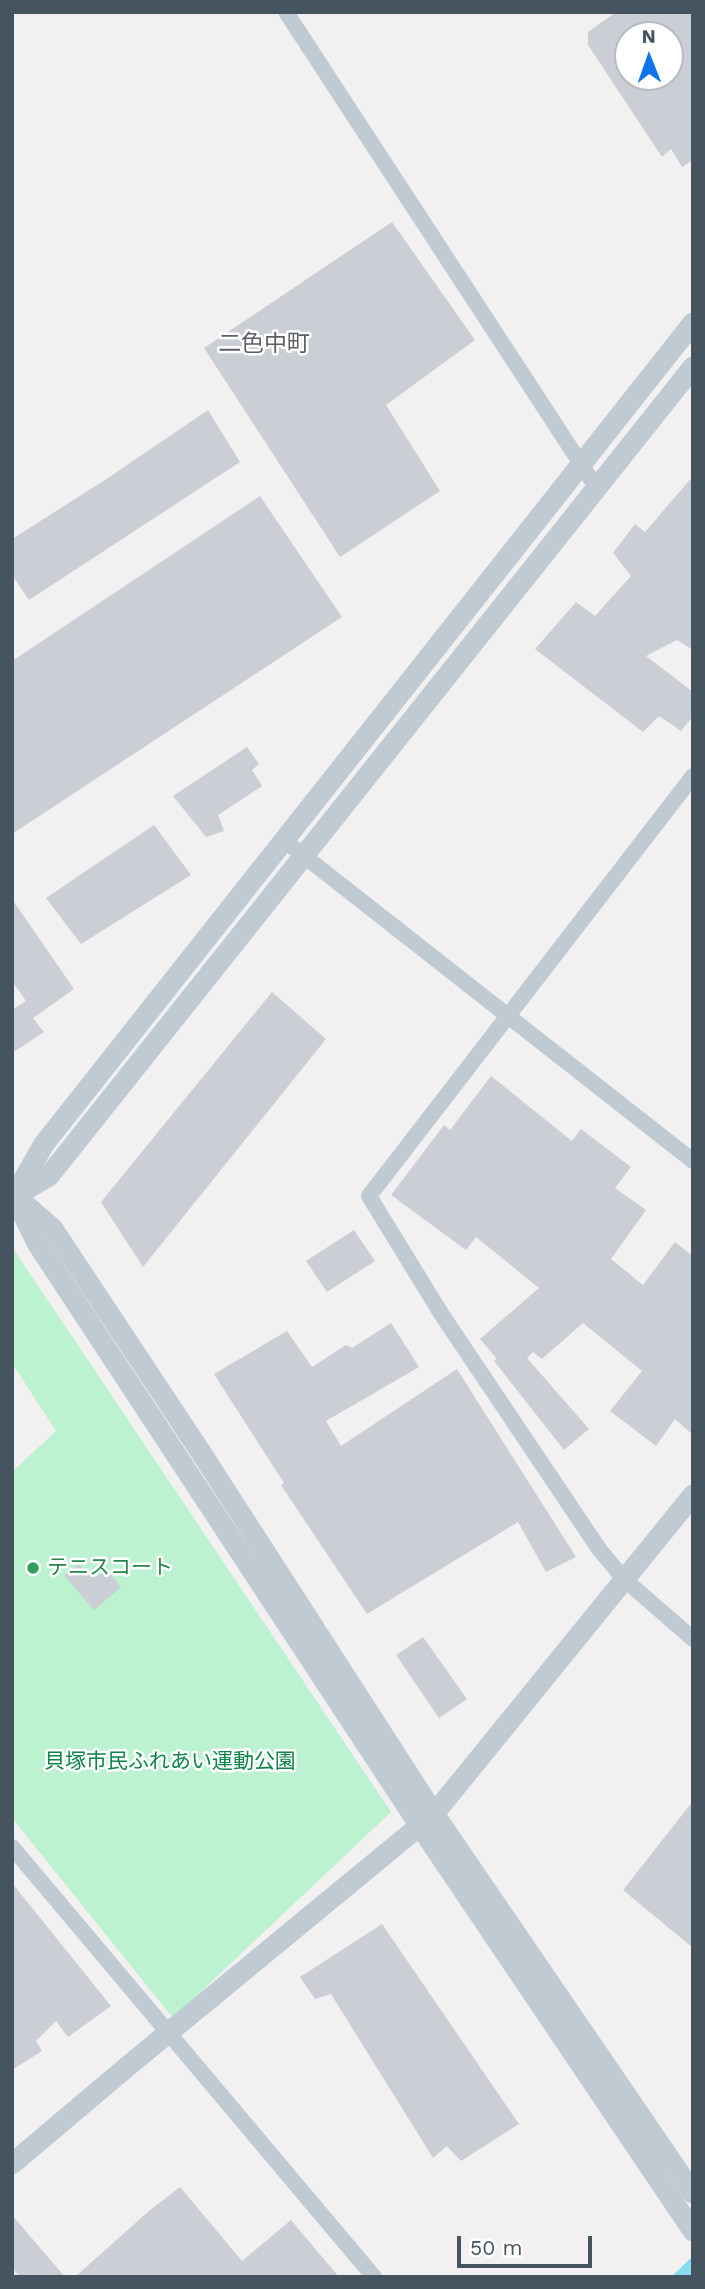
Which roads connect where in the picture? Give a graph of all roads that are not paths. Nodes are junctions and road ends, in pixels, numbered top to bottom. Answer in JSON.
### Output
{"nodes":[{"id":1,"x":286,"y":12,"type":"edge"},
{"id":2,"x":693,"y":323,"type":"edge"},
{"id":3,"x":693,"y":367,"type":"edge"},
{"id":4,"x":581,"y":464,"type":"junction"},
{"id":5,"x":596,"y":487,"type":"junction"},
{"id":6,"x":693,"y":776,"type":"edge"},
{"id":7,"x":285,"y":841,"type":"junction"},
{"id":8,"x":305,"y":856,"type":"junction"},
{"id":9,"x":507,"y":1015,"type":"junction"},
{"id":10,"x":693,"y":1161,"type":"edge"},
{"id":11,"x":13,"y":1196,"type":"edge"},
{"id":12,"x":693,"y":1495,"type":"edge"},
{"id":13,"x":624,"y":1579,"type":"junction"},
{"id":14,"x":693,"y":1639,"type":"edge"},
{"id":15,"x":427,"y":1820,"type":"junction"},
{"id":16,"x":12,"y":1846,"type":"edge"},
{"id":17,"x":169,"y":2032,"type":"junction"},
{"id":18,"x":12,"y":2164,"type":"edge"},
{"id":19,"x":693,"y":2193,"type":"edge"},
{"id":20,"x":693,"y":2231,"type":"edge"},
{"id":21,"x":374,"y":2277,"type":"edge"}],
"edges":[{"from":1,"to":4,"type":"street"},
{"from":2,"to":4,"type":"street"},
{"from":3,"to":5,"type":"street"},
{"from":4,"to":5,"type":"street"},
{"from":4,"to":7,"type":"street"},
{"from":5,"to":8,"type":"street"},
{"from":6,"to":9,"type":"street"},
{"from":7,"to":8,"type":"street"},
{"from":7,"to":11,"type":"street"},
{"from":8,"to":9,"type":"street"},
{"from":8,"to":11,"type":"street"},
{"from":9,"to":10,"type":"street"},
{"from":9,"to":13,"type":"street"},
{"from":11,"to":15,"type":"street"},
{"from":12,"to":13,"type":"street"},
{"from":13,"to":14,"type":"street"},
{"from":13,"to":15,"type":"street"},
{"from":15,"to":17,"type":"street"},
{"from":15,"to":19,"type":"street"},
{"from":15,"to":20,"type":"street"},
{"from":16,"to":17,"type":"street"},
{"from":17,"to":18,"type":"street"},
{"from":17,"to":21,"type":"street"}]}
